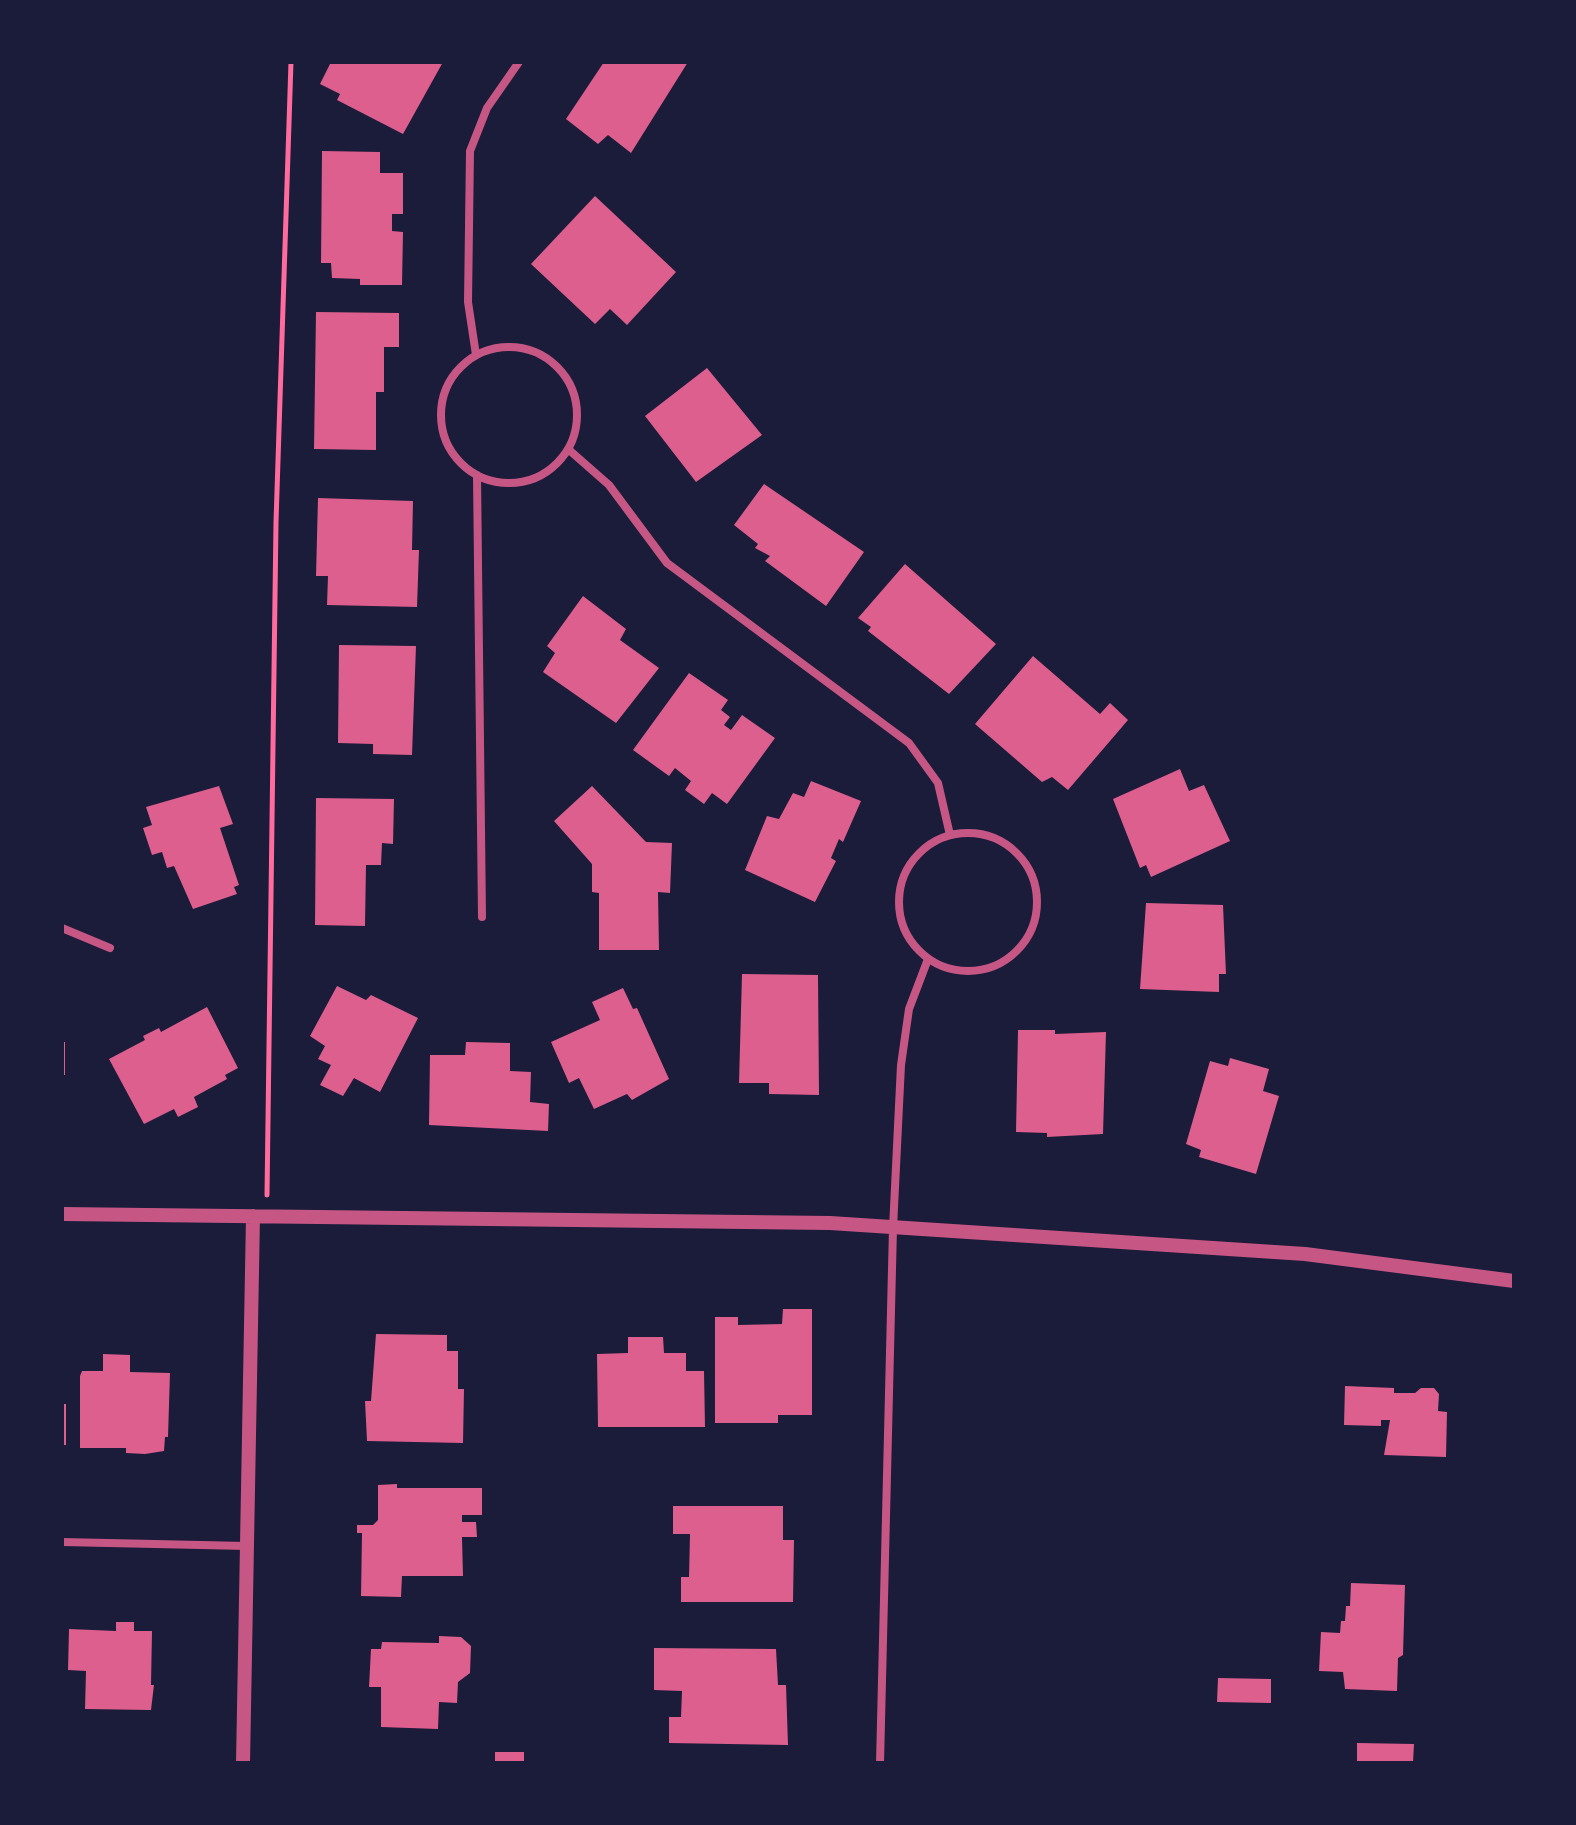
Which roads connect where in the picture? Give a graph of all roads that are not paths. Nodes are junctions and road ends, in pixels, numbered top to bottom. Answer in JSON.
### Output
{"nodes":[{"id":1,"x":519,"y":62,"type":"edge"},
{"id":2,"x":476,"y":355,"type":"junction"},
{"id":3,"x":568,"y":449,"type":"junction"},
{"id":4,"x":477,"y":475,"type":"junction"},
{"id":5,"x":950,"y":835,"type":"junction"},
{"id":6,"x":482,"y":917,"type":"dead end"},
{"id":7,"x":62,"y":928,"type":"edge"},
{"id":8,"x":110,"y":948,"type":"dead end"},
{"id":9,"x":928,"y":959,"type":"junction"},
{"id":10,"x":62,"y":1214,"type":"edge"},
{"id":11,"x":260,"y":1216,"type":"junction"},
{"id":12,"x":893,"y":1228,"type":"junction"},
{"id":13,"x":1514,"y":1281,"type":"edge"},
{"id":14,"x":62,"y":1542,"type":"edge"},
{"id":15,"x":248,"y":1546,"type":"junction"},
{"id":16,"x":243,"y":1763,"type":"edge"},
{"id":17,"x":880,"y":1763,"type":"edge"}],
"edges":[{"from":1,"to":2,"type":"street"},
{"from":2,"to":3,"type":"street"},
{"from":2,"to":4,"type":"street"},
{"from":3,"to":4,"type":"street"},
{"from":3,"to":5,"type":"street"},
{"from":4,"to":6,"type":"street"},
{"from":5,"to":9,"type":"street"},
{"from":5,"to":9,"type":"street"},
{"from":7,"to":8,"type":"street"},
{"from":9,"to":12,"type":"street"},
{"from":10,"to":11,"type":"street"},
{"from":11,"to":12,"type":"street"},
{"from":11,"to":15,"type":"street"},
{"from":12,"to":13,"type":"street"},
{"from":12,"to":17,"type":"street"},
{"from":14,"to":15,"type":"street"},
{"from":15,"to":16,"type":"street"}]}
